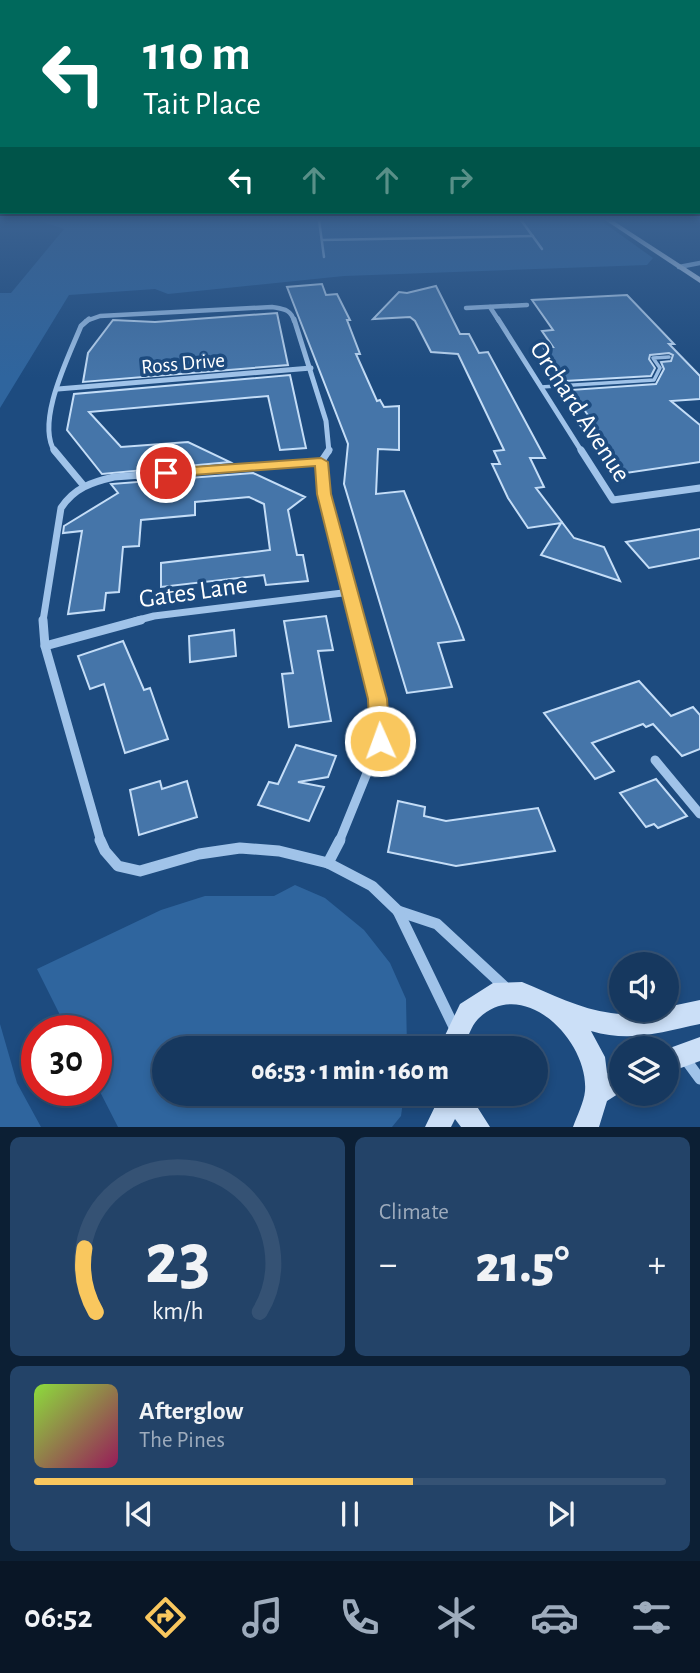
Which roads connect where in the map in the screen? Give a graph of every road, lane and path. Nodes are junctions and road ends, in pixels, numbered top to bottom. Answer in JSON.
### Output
{"nodes":[{"id":1,"x":527,"y":305,"type":"dead end"},
{"id":2,"x":490,"y":307,"type":"junction"},
{"id":3,"x":466,"y":308,"type":"dead end"},
{"id":4,"x":668,"y":357,"type":"dead end"},
{"id":5,"x":310,"y":368,"type":"junction"},
{"id":6,"x":541,"y":387,"type":"junction"},
{"id":7,"x":58,"y":389,"type":"junction"},
{"id":8,"x":321,"y":462,"type":"junction"},
{"id":9,"x":83,"y":486,"type":"junction"},
{"id":10,"x":700,"y":488,"type":"edge"},
{"id":11,"x":351,"y":592,"type":"junction"},
{"id":12,"x":45,"y":646,"type":"junction"},
{"id":13,"x":655,"y":760,"type":"dead end"},
{"id":14,"x":700,"y":814,"type":"edge"},
{"id":15,"x":328,"y":863,"type":"junction"},
{"id":16,"x":398,"y":911,"type":"junction"},
{"id":17,"x":510,"y":992,"type":"junction"},
{"id":18,"x":561,"y":1011,"type":"junction"},
{"id":19,"x":700,"y":1012,"type":"edge"},
{"id":20,"x":452,"y":1036,"type":"edge"},
{"id":21,"x":455,"y":1036,"type":"edge"},
{"id":22,"x":683,"y":1056,"type":"edge"},
{"id":23,"x":700,"y":1079,"type":"edge"},
{"id":24,"x":609,"y":1086,"type":"edge"},
{"id":25,"x":597,"y":1093,"type":"junction"},
{"id":26,"x":449,"y":1106,"type":"edge"},
{"id":27,"x":462,"y":1106,"type":"edge"},
{"id":28,"x":438,"y":1127,"type":"edge"},
{"id":29,"x":477,"y":1127,"type":"edge"},
{"id":30,"x":586,"y":1127,"type":"edge"}],
"edges":[{"from":1,"to":2,"type":"street","name":"Orchard Avenue"},
{"from":2,"to":3,"type":"street","name":"Orchard Avenue"},
{"from":2,"to":6,"type":"street","name":"Orchard Avenue"},
{"from":4,"to":6,"type":"lane"},
{"from":5,"to":7,"type":"street","name":"Ross Drive"},
{"from":5,"to":7,"type":"street"},
{"from":5,"to":8,"type":"street"},
{"from":6,"to":10,"type":"street","name":"Orchard Avenue"},
{"from":7,"to":9,"type":"street"},
{"from":8,"to":9,"type":"street"},
{"from":8,"to":11,"type":"street"},
{"from":9,"to":12,"type":"street"},
{"from":11,"to":12,"type":"street","name":"Gates Lane"},
{"from":11,"to":15,"type":"street"},
{"from":12,"to":15,"type":"street"},
{"from":13,"to":14,"type":"street"},
{"from":15,"to":16,"type":"street"},
{"from":16,"to":17,"type":"street"},
{"from":16,"to":20,"type":"street"},
{"from":17,"to":18,"type":"street"},
{"from":17,"to":21,"type":"street"},
{"from":18,"to":19,"type":"street"},
{"from":18,"to":25,"type":"street"},
{"from":22,"to":23,"type":"street"},
{"from":24,"to":25,"type":"street"},
{"from":25,"to":30,"type":"street"},
{"from":26,"to":28,"type":"street"},
{"from":27,"to":29,"type":"street"}]}
